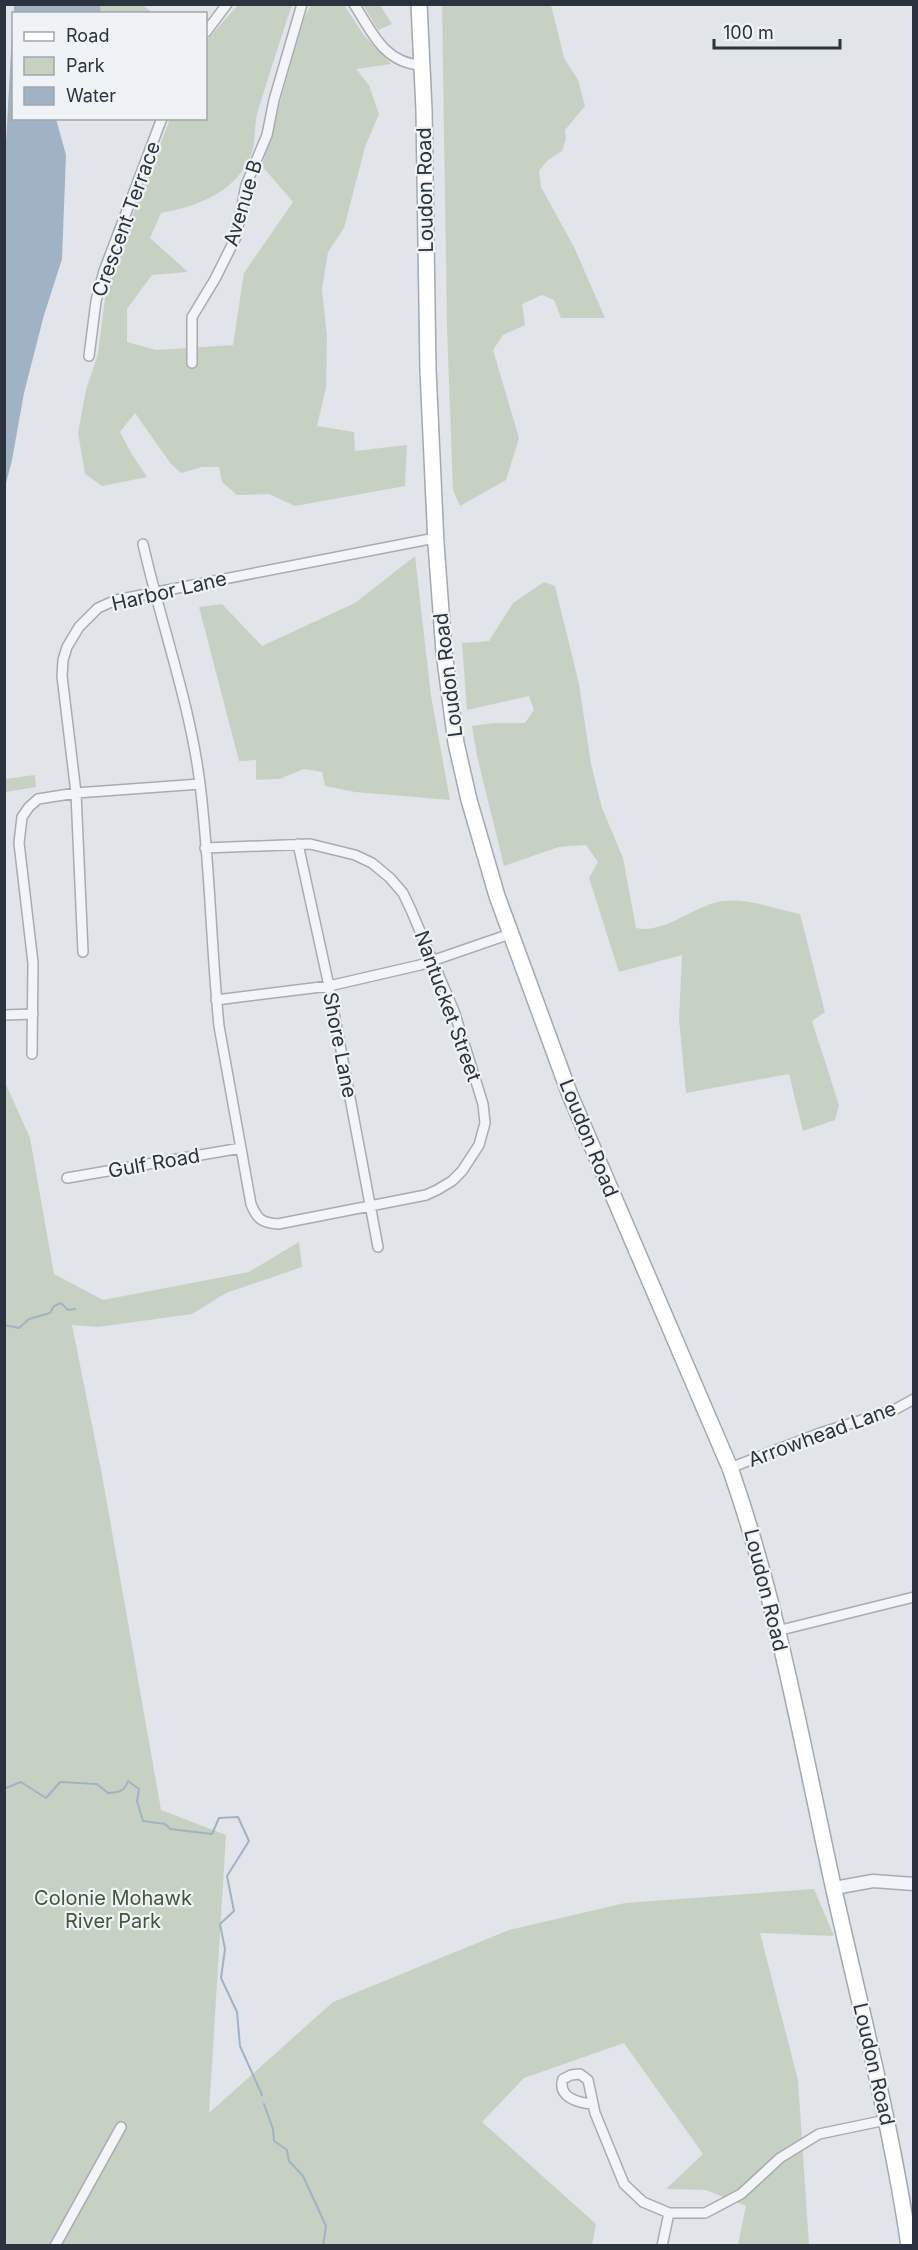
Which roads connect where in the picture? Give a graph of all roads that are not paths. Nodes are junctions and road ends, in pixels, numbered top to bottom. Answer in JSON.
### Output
{"nodes":[{"id":1,"x":227,"y":4,"type":"edge"},
{"id":2,"x":302,"y":4,"type":"edge"},
{"id":3,"x":354,"y":4,"type":"edge"},
{"id":4,"x":419,"y":4,"type":"edge"},
{"id":5,"x":207,"y":32,"type":"edge"},
{"id":6,"x":421,"y":65,"type":"junction"},
{"id":7,"x":161,"y":120,"type":"edge"},
{"id":8,"x":89,"y":356,"type":"dead end"},
{"id":9,"x":192,"y":363,"type":"dead end"},
{"id":10,"x":435,"y":538,"type":"junction"},
{"id":11,"x":143,"y":544,"type":"dead end"},
{"id":12,"x":154,"y":591,"type":"junction"},
{"id":13,"x":200,"y":784,"type":"junction"},
{"id":14,"x":76,"y":793,"type":"junction"},
{"id":15,"x":298,"y":844,"type":"junction"},
{"id":16,"x":205,"y":848,"type":"junction"},
{"id":17,"x":510,"y":934,"type":"junction"},
{"id":18,"x":83,"y":952,"type":"dead end"},
{"id":19,"x":433,"y":960,"type":"junction"},
{"id":20,"x":329,"y":986,"type":"junction"},
{"id":21,"x":216,"y":1000,"type":"junction"},
{"id":22,"x":33,"y":1014,"type":"junction"},
{"id":23,"x":4,"y":1015,"type":"edge"},
{"id":24,"x":32,"y":1054,"type":"dead end"},
{"id":25,"x":241,"y":1148,"type":"junction"},
{"id":26,"x":67,"y":1178,"type":"dead end"},
{"id":27,"x":370,"y":1207,"type":"junction"},
{"id":28,"x":378,"y":1247,"type":"dead end"},
{"id":29,"x":914,"y":1399,"type":"edge"},
{"id":30,"x":730,"y":1468,"type":"junction"},
{"id":31,"x":914,"y":1597,"type":"edge"},
{"id":32,"x":777,"y":1631,"type":"junction"},
{"id":33,"x":914,"y":1884,"type":"edge"},
{"id":34,"x":834,"y":1888,"type":"junction"},
{"id":35,"x":593,"y":2104,"type":"dead end"},
{"id":36,"x":886,"y":2120,"type":"junction"},
{"id":37,"x":121,"y":2127,"type":"dead end"},
{"id":38,"x":669,"y":2213,"type":"junction"},
{"id":39,"x":56,"y":2246,"type":"edge"},
{"id":40,"x":662,"y":2246,"type":"edge"},
{"id":41,"x":909,"y":2246,"type":"edge"}],
"edges":[{"from":1,"to":5,"type":"street"},
{"from":2,"to":9,"type":"street","name":"Avenue B"},
{"from":3,"to":6,"type":"street"},
{"from":4,"to":6,"type":"main road","name":"Loudon Road"},
{"from":6,"to":10,"type":"main road","name":"Loudon Road"},
{"from":7,"to":8,"type":"street","name":"Crescent Terrace"},
{"from":10,"to":12,"type":"street","name":"Harbor Lane"},
{"from":10,"to":17,"type":"main road","name":"Loudon Road"},
{"from":11,"to":12,"type":"street","name":"Nantucket Street"},
{"from":12,"to":13,"type":"street","name":"Nantucket Street"},
{"from":12,"to":14,"type":"street","name":"Harbor Lane"},
{"from":13,"to":14,"type":"street"},
{"from":13,"to":16,"type":"street","name":"Nantucket Street"},
{"from":14,"to":18,"type":"street","name":"Harbor Lane"},
{"from":14,"to":22,"type":"street"},
{"from":15,"to":16,"type":"street","name":"Nantucket Street"},
{"from":15,"to":19,"type":"street","name":"Nantucket Street"},
{"from":15,"to":20,"type":"street","name":"Shore Lane"},
{"from":16,"to":21,"type":"street","name":"Nantucket Street"},
{"from":17,"to":19,"type":"street"},
{"from":17,"to":30,"type":"main road","name":"Loudon Road"},
{"from":19,"to":20,"type":"street"},
{"from":19,"to":27,"type":"street","name":"Nantucket Street"},
{"from":20,"to":21,"type":"street"},
{"from":20,"to":27,"type":"street","name":"Shore Lane"},
{"from":21,"to":25,"type":"street","name":"Nantucket Street"},
{"from":22,"to":23,"type":"street"},
{"from":22,"to":24,"type":"street"},
{"from":25,"to":26,"type":"street","name":"Gulf Road"},
{"from":25,"to":27,"type":"street","name":"Nantucket Street"},
{"from":27,"to":28,"type":"street","name":"Shore Lane"},
{"from":29,"to":30,"type":"street","name":"Arrowhead Lane"},
{"from":30,"to":32,"type":"main road","name":"Loudon Road"},
{"from":31,"to":32,"type":"street"},
{"from":32,"to":34,"type":"main road","name":"Loudon Road"},
{"from":33,"to":34,"type":"street"},
{"from":34,"to":36,"type":"main road","name":"Loudon Road"},
{"from":35,"to":38,"type":"street"},
{"from":36,"to":38,"type":"street"},
{"from":36,"to":41,"type":"main road","name":"Loudon Road"},
{"from":37,"to":39,"type":"street"},
{"from":38,"to":40,"type":"street"}]}
